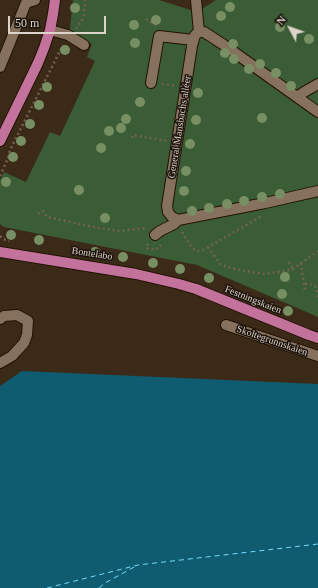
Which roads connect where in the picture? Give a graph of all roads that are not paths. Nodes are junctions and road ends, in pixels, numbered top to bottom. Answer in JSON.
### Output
{"nodes":[{"id":1,"x":55,"y":0,"type":"edge"},
{"id":2,"x":196,"y":0,"type":"edge"},
{"id":3,"x":29,"y":1,"type":"edge"},
{"id":4,"x":50,"y":30,"type":"junction"},
{"id":5,"x":196,"y":36,"type":"junction"},
{"id":6,"x":84,"y":45,"type":"dead end"},
{"id":7,"x":0,"y":68,"type":"edge"},
{"id":8,"x":152,"y":83,"type":"dead end"},
{"id":9,"x":318,"y":84,"type":"edge"},
{"id":10,"x":297,"y":97,"type":"junction"},
{"id":11,"x":318,"y":112,"type":"edge"},
{"id":12,"x":0,"y":141,"type":"edge"},
{"id":13,"x":318,"y":191,"type":"edge"},
{"id":14,"x":179,"y":224,"type":"junction"},
{"id":15,"x":154,"y":231,"type":"road end"},
{"id":16,"x":0,"y":252,"type":"edge"},
{"id":17,"x":179,"y":284,"type":"joint"},
{"id":18,"x":0,"y":319,"type":"edge"},
{"id":19,"x":226,"y":325,"type":"dead end"},
{"id":20,"x":318,"y":338,"type":"edge"},
{"id":21,"x":318,"y":356,"type":"edge"},
{"id":22,"x":2,"y":362,"type":"edge"}],
"edges":[{"from":1,"to":4,"type":"main road"},
{"from":2,"to":5,"type":"lane","name":"General Mansbachs alléer"},
{"from":3,"to":7,"type":"lane"},
{"from":4,"to":6,"type":"lane"},
{"from":4,"to":12,"type":"main road"},
{"from":5,"to":8,"type":"lane"},
{"from":5,"to":10,"type":"lane"},
{"from":5,"to":14,"type":"lane","name":"General Mansbachs alléer"},
{"from":9,"to":10,"type":"lane"},
{"from":10,"to":11,"type":"lane"},
{"from":13,"to":14,"type":"lane"},
{"from":14,"to":15,"type":"lane"},
{"from":16,"to":17,"type":"main road","name":"Bontelabo"},
{"from":17,"to":20,"type":"main road","name":"Festningskaien"},
{"from":18,"to":22,"type":"lane"},
{"from":19,"to":21,"type":"lane","name":"Skoltegrunnskaien"}]}
